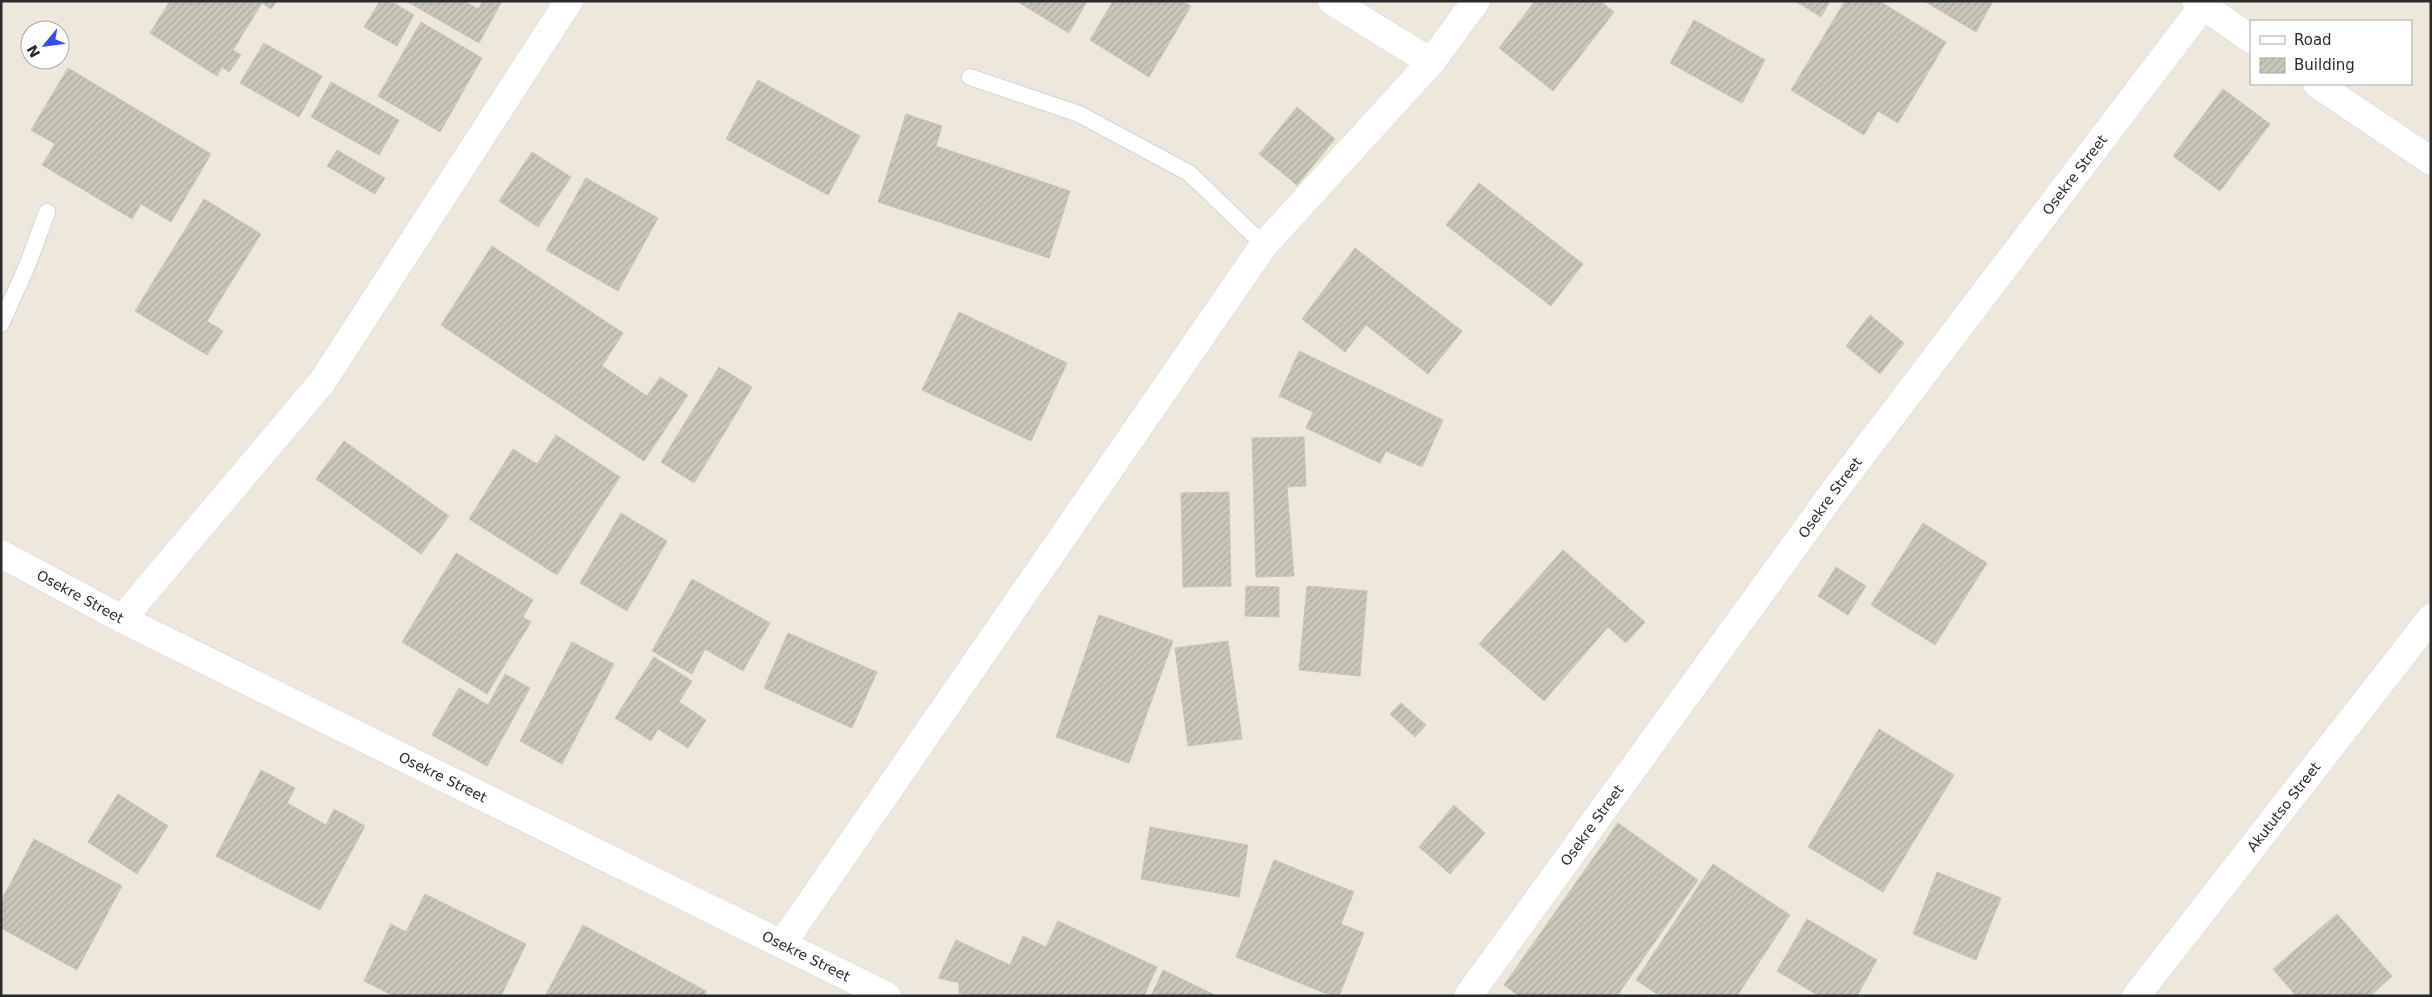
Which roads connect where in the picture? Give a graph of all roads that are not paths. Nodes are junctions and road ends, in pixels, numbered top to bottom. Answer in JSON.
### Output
{"nodes":[{"id":1,"x":569,"y":1,"type":"edge"},
{"id":2,"x":1332,"y":1,"type":"edge"},
{"id":3,"x":1476,"y":1,"type":"edge"},
{"id":4,"x":2199,"y":4,"type":"edge"},
{"id":5,"x":2250,"y":38,"type":"edge"},
{"id":6,"x":1431,"y":62,"type":"junction"},
{"id":7,"x":970,"y":77,"type":"dead end"},
{"id":8,"x":2318,"y":85,"type":"edge"},
{"id":9,"x":2431,"y":161,"type":"edge"},
{"id":10,"x":47,"y":212,"type":"dead end"},
{"id":11,"x":1264,"y":245,"type":"junction"},
{"id":12,"x":1,"y":324,"type":"edge"},
{"id":13,"x":1,"y":554,"type":"edge"},
{"id":14,"x":2431,"y":618,"type":"edge"},
{"id":15,"x":122,"y":619,"type":"junction"},
{"id":16,"x":782,"y":944,"type":"junction"},
{"id":17,"x":887,"y":996,"type":"edge"},
{"id":18,"x":1468,"y":996,"type":"edge"},
{"id":19,"x":2136,"y":996,"type":"edge"}],
"edges":[{"from":1,"to":15,"type":"street"},
{"from":2,"to":6,"type":"street"},
{"from":3,"to":6,"type":"street"},
{"from":4,"to":5,"type":"street"},
{"from":4,"to":18,"type":"street","name":"Osekre Street"},
{"from":6,"to":11,"type":"street"},
{"from":7,"to":11,"type":"lane"},
{"from":8,"to":9,"type":"street"},
{"from":10,"to":12,"type":"lane"},
{"from":11,"to":16,"type":"street"},
{"from":13,"to":15,"type":"street","name":"Osekre Street"},
{"from":14,"to":19,"type":"street","name":"Akututso Street"},
{"from":15,"to":16,"type":"street","name":"Osekre Street"},
{"from":16,"to":17,"type":"street","name":"Osekre Street"}]}
